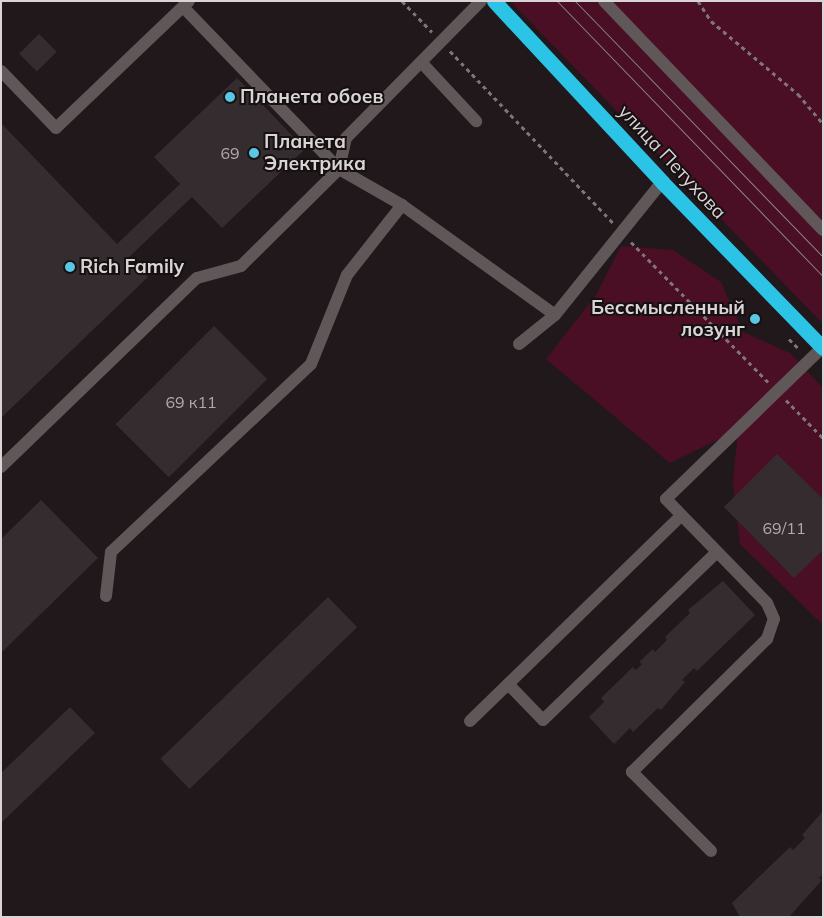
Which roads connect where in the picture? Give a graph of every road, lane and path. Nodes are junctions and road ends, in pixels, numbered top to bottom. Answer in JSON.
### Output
{"nodes":[{"id":1,"x":481,"y":1,"type":"edge"},
{"id":2,"x":494,"y":1,"type":"edge"},
{"id":3,"x":604,"y":1,"type":"edge"},
{"id":4,"x":698,"y":1,"type":"edge"},
{"id":5,"x":186,"y":4,"type":"edge"},
{"id":6,"x":421,"y":62,"type":"junction"},
{"id":7,"x":1,"y":71,"type":"edge"},
{"id":8,"x":476,"y":121,"type":"dead end"},
{"id":9,"x":823,"y":124,"type":"edge"},
{"id":10,"x":339,"y":169,"type":"junction"},
{"id":11,"x":662,"y":182,"type":"junction"},
{"id":12,"x":402,"y":205,"type":"junction"},
{"id":13,"x":823,"y":230,"type":"edge"},
{"id":14,"x":555,"y":315,"type":"junction"},
{"id":15,"x":519,"y":344,"type":"dead end"},
{"id":16,"x":823,"y":348,"type":"edge"},
{"id":17,"x":1,"y":467,"type":"edge"},
{"id":18,"x":681,"y":516,"type":"junction"},
{"id":19,"x":717,"y":552,"type":"junction"},
{"id":20,"x":106,"y":596,"type":"dead end"},
{"id":21,"x":508,"y":684,"type":"junction"},
{"id":22,"x":470,"y":720,"type":"dead end"},
{"id":23,"x":711,"y":852,"type":"dead end"}],
"edges":[{"from":1,"to":6,"type":"street"},
{"from":2,"to":11,"type":"highway","name":"улица Петухова"},
{"from":3,"to":13,"type":"street"},
{"from":4,"to":9,"type":"path"},
{"from":5,"to":7,"type":"street"},
{"from":5,"to":10,"type":"street"},
{"from":6,"to":8,"type":"street"},
{"from":6,"to":10,"type":"street"},
{"from":10,"to":12,"type":"street"},
{"from":10,"to":17,"type":"street"},
{"from":11,"to":14,"type":"street"},
{"from":11,"to":16,"type":"highway","name":"улица Петухова"},
{"from":12,"to":14,"type":"street"},
{"from":12,"to":20,"type":"street"},
{"from":14,"to":15,"type":"street"},
{"from":16,"to":18,"type":"street"},
{"from":18,"to":19,"type":"street"},
{"from":18,"to":21,"type":"street"},
{"from":19,"to":21,"type":"street"},
{"from":19,"to":23,"type":"street"},
{"from":21,"to":22,"type":"street"}]}
